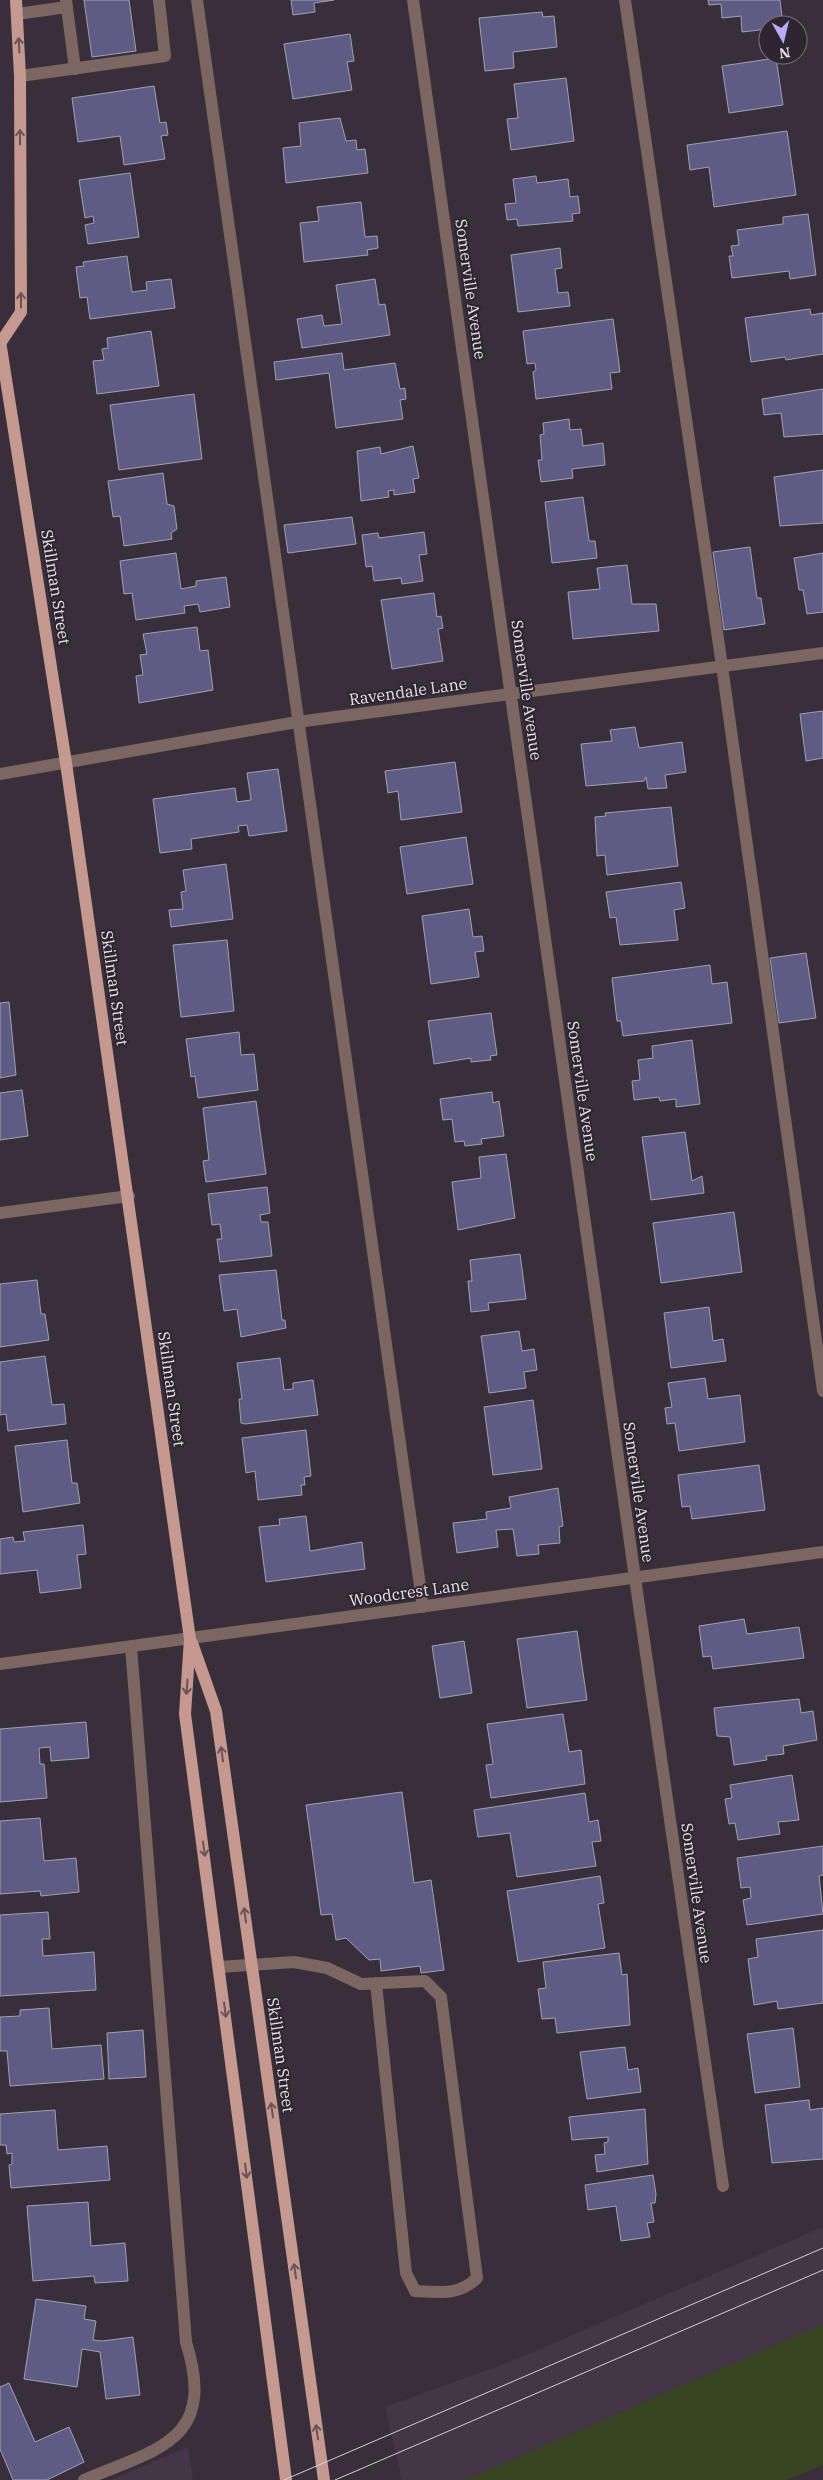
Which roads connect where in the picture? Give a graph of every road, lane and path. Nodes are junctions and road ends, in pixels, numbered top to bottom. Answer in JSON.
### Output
{"nodes":[{"id":1,"x":16,"y":0,"type":"edge"},
{"id":2,"x":159,"y":0,"type":"edge"},
{"id":3,"x":197,"y":0,"type":"edge"},
{"id":4,"x":413,"y":0,"type":"edge"},
{"id":5,"x":626,"y":0,"type":"edge"},
{"id":6,"x":67,"y":4,"type":"edge"},
{"id":7,"x":17,"y":14,"type":"junction"},
{"id":8,"x":76,"y":69,"type":"junction"},
{"id":9,"x":20,"y":76,"type":"junction"},
{"id":10,"x":0,"y":342,"type":"edge"},
{"id":11,"x":823,"y":653,"type":"edge"},
{"id":12,"x":722,"y":666,"type":"junction"},
{"id":13,"x":512,"y":693,"type":"junction"},
{"id":14,"x":298,"y":722,"type":"junction"},
{"id":15,"x":66,"y":763,"type":"junction"},
{"id":16,"x":0,"y":774,"type":"edge"},
{"id":17,"x":129,"y":1196,"type":"junction"},
{"id":18,"x":0,"y":1213,"type":"edge"},
{"id":19,"x":823,"y":1391,"type":"edge"},
{"id":20,"x":823,"y":1552,"type":"edge"},
{"id":21,"x":635,"y":1578,"type":"junction"},
{"id":22,"x":423,"y":1607,"type":"junction"},
{"id":23,"x":190,"y":1639,"type":"junction"},
{"id":24,"x":131,"y":1646,"type":"junction"},
{"id":25,"x":0,"y":1664,"type":"edge"},
{"id":26,"x":252,"y":1963,"type":"junction"},
{"id":27,"x":219,"y":1967,"type":"junction"},
{"id":28,"x":376,"y":1983,"type":"junction"},
{"id":29,"x":723,"y":2186,"type":"dead end"},
{"id":30,"x":84,"y":2480,"type":"edge"},
{"id":31,"x":286,"y":2480,"type":"edge"},
{"id":32,"x":324,"y":2480,"type":"edge"}],
"edges":[{"from":1,"to":7,"type":"main road","name":"Skillman Street"},
{"from":2,"to":8,"type":"street"},
{"from":3,"to":14,"type":"street"},
{"from":4,"to":13,"type":"street","name":"Somerville Avenue"},
{"from":5,"to":12,"type":"street"},
{"from":6,"to":7,"type":"street"},
{"from":6,"to":8,"type":"street"},
{"from":9,"to":7,"type":"main road","name":"Skillman Street","one_way":true},
{"from":8,"to":9,"type":"street"},
{"from":10,"to":9,"type":"main road","name":"Skillman Street","one_way":true},
{"from":10,"to":15,"type":"main road","name":"Skillman Street"},
{"from":11,"to":12,"type":"street","name":"Ravendale Lane"},
{"from":12,"to":13,"type":"street","name":"Ravendale Lane"},
{"from":12,"to":19,"type":"street"},
{"from":13,"to":14,"type":"street","name":"Ravendale Lane"},
{"from":13,"to":21,"type":"street","name":"Somerville Avenue"},
{"from":14,"to":15,"type":"street","name":"Ravendale Lane"},
{"from":14,"to":22,"type":"street"},
{"from":15,"to":16,"type":"street","name":"Ravendale Lane"},
{"from":15,"to":17,"type":"main road","name":"Skillman Street"},
{"from":17,"to":18,"type":"street"},
{"from":17,"to":23,"type":"main road","name":"Skillman Street"},
{"from":20,"to":21,"type":"street","name":"Woodcrest Lane"},
{"from":21,"to":22,"type":"street","name":"Woodcrest Lane"},
{"from":21,"to":29,"type":"street","name":"Somerville Avenue"},
{"from":22,"to":23,"type":"street","name":"Woodcrest Lane"},
{"from":23,"to":24,"type":"street","name":"Woodcrest Lane"},
{"from":26,"to":23,"type":"main road","name":"Skillman Street","one_way":true},
{"from":23,"to":27,"type":"main road","name":"Skillman Street","one_way":true},
{"from":24,"to":25,"type":"street","name":"Woodcrest Lane"},
{"from":24,"to":30,"type":"street"},
{"from":26,"to":27,"type":"street"},
{"from":26,"to":28,"type":"street"},
{"from":32,"to":26,"type":"main road","name":"Skillman Street","one_way":true},
{"from":27,"to":31,"type":"main road","name":"Skillman Street","one_way":true},
{"from":28,"to":28,"type":"street"}]}
